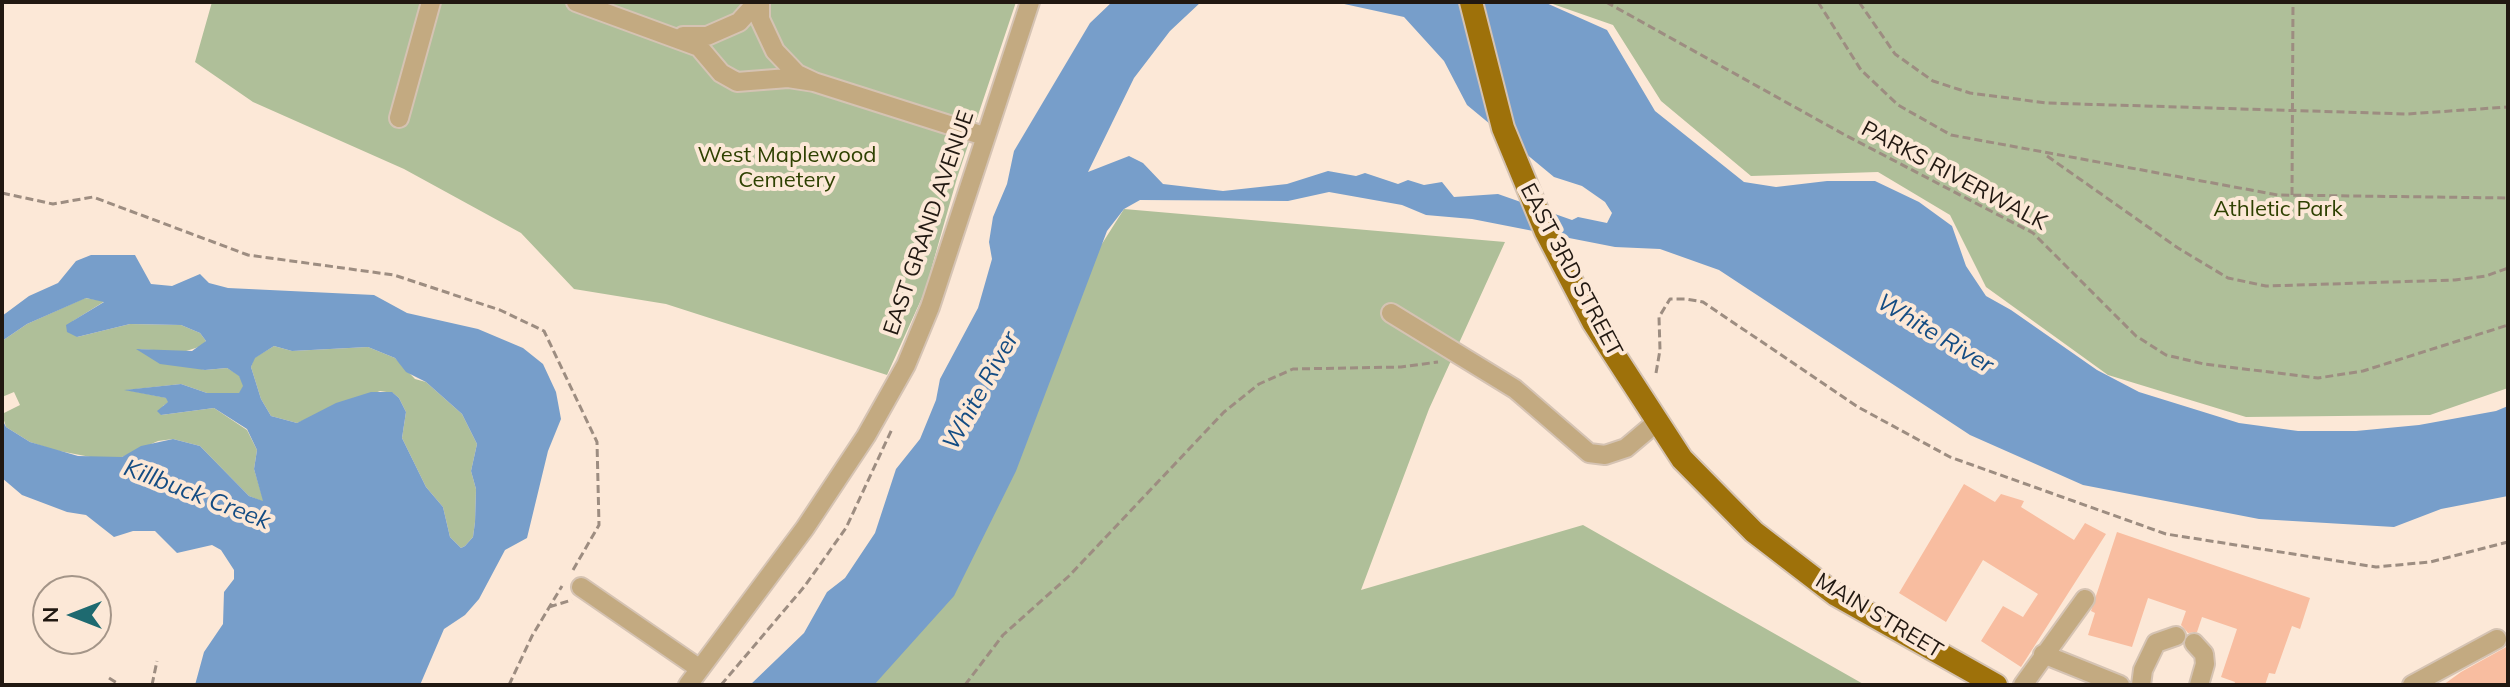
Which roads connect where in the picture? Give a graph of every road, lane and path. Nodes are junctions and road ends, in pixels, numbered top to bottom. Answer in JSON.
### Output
{"nodes":[{"id":1,"x":431,"y":2,"type":"edge"},
{"id":2,"x":576,"y":2,"type":"edge"},
{"id":3,"x":758,"y":2,"type":"edge"},
{"id":4,"x":1030,"y":2,"type":"edge"},
{"id":5,"x":1471,"y":2,"type":"edge"},
{"id":6,"x":1606,"y":2,"type":"edge"},
{"id":7,"x":1818,"y":2,"type":"edge"},
{"id":8,"x":1859,"y":2,"type":"edge"},
{"id":9,"x":2293,"y":2,"type":"edge"},
{"id":10,"x":678,"y":37,"type":"junction"},
{"id":11,"x":814,"y":82,"type":"junction"},
{"id":12,"x":2508,"y":107,"type":"edge"},
{"id":13,"x":2292,"y":109,"type":"junction"},
{"id":14,"x":399,"y":118,"type":"dead end"},
{"id":15,"x":984,"y":136,"type":"junction"},
{"id":16,"x":2044,"y":154,"type":"junction"},
{"id":17,"x":2,"y":193,"type":"edge"},
{"id":18,"x":2292,"y":195,"type":"junction"},
{"id":19,"x":2508,"y":198,"type":"edge"},
{"id":20,"x":2508,"y":268,"type":"edge"},
{"id":21,"x":1391,"y":313,"type":"dead end"},
{"id":22,"x":2508,"y":325,"type":"edge"},
{"id":23,"x":1456,"y":353,"type":"junction"},
{"id":24,"x":1656,"y":373,"type":"dead end"},
{"id":25,"x":1658,"y":421,"type":"junction"},
{"id":26,"x":1696,"y":474,"type":"joint"},
{"id":27,"x":2508,"y":542,"type":"edge"},
{"id":28,"x":581,"y":587,"type":"dead end"},
{"id":29,"x":2085,"y":599,"type":"dead end"},
{"id":30,"x":2497,"y":639,"type":"dead end"},
{"id":31,"x":2043,"y":654,"type":"junction"},
{"id":32,"x":157,"y":661,"type":"dead end"},
{"id":33,"x":700,"y":669,"type":"junction"},
{"id":34,"x":109,"y":678,"type":"dead end"},
{"id":35,"x":120,"y":685,"type":"edge"},
{"id":36,"x":152,"y":685,"type":"edge"},
{"id":37,"x":509,"y":685,"type":"edge"},
{"id":38,"x":688,"y":685,"type":"edge"},
{"id":39,"x":965,"y":685,"type":"edge"},
{"id":40,"x":1996,"y":685,"type":"edge"},
{"id":41,"x":2023,"y":685,"type":"edge"},
{"id":42,"x":2120,"y":685,"type":"edge"},
{"id":43,"x":2141,"y":685,"type":"edge"},
{"id":44,"x":2199,"y":685,"type":"edge"},
{"id":45,"x":2412,"y":685,"type":"edge"}],
"edges":[{"from":1,"to":14,"type":"street"},
{"from":2,"to":10,"type":"street"},
{"from":3,"to":10,"type":"street"},
{"from":3,"to":11,"type":"street"},
{"from":4,"to":15,"type":"street","name":"EAST GRAND AVENUE"},
{"from":5,"to":25,"type":"main road","name":"EAST 3RD STREET"},
{"from":6,"to":22,"type":"path","name":"PARKS RIVERWALK"},
{"from":7,"to":16,"type":"path"},
{"from":8,"to":13,"type":"path"},
{"from":9,"to":13,"type":"path"},
{"from":10,"to":11,"type":"street"},
{"from":11,"to":15,"type":"street"},
{"from":12,"to":13,"type":"path"},
{"from":13,"to":18,"type":"path"},
{"from":15,"to":33,"type":"street","name":"EAST GRAND AVENUE"},
{"from":16,"to":18,"type":"path"},
{"from":16,"to":20,"type":"path"},
{"from":17,"to":37,"type":"path"},
{"from":18,"to":19,"type":"path"},
{"from":21,"to":23,"type":"street"},
{"from":23,"to":25,"type":"street"},
{"from":23,"to":39,"type":"path"},
{"from":24,"to":27,"type":"path"},
{"from":25,"to":26,"type":"main road","name":"EAST 3RD STREET"},
{"from":26,"to":40,"type":"main road","name":"MAIN STREET"},
{"from":28,"to":33,"type":"street"},
{"from":29,"to":31,"type":"street"},
{"from":30,"to":45,"type":"street"},
{"from":31,"to":41,"type":"street"},
{"from":31,"to":42,"type":"street"},
{"from":32,"to":36,"type":"path"},
{"from":33,"to":38,"type":"street","name":"EAST GRAND AVENUE"},
{"from":34,"to":35,"type":"path"},
{"from":43,"to":44,"type":"street"}]}
